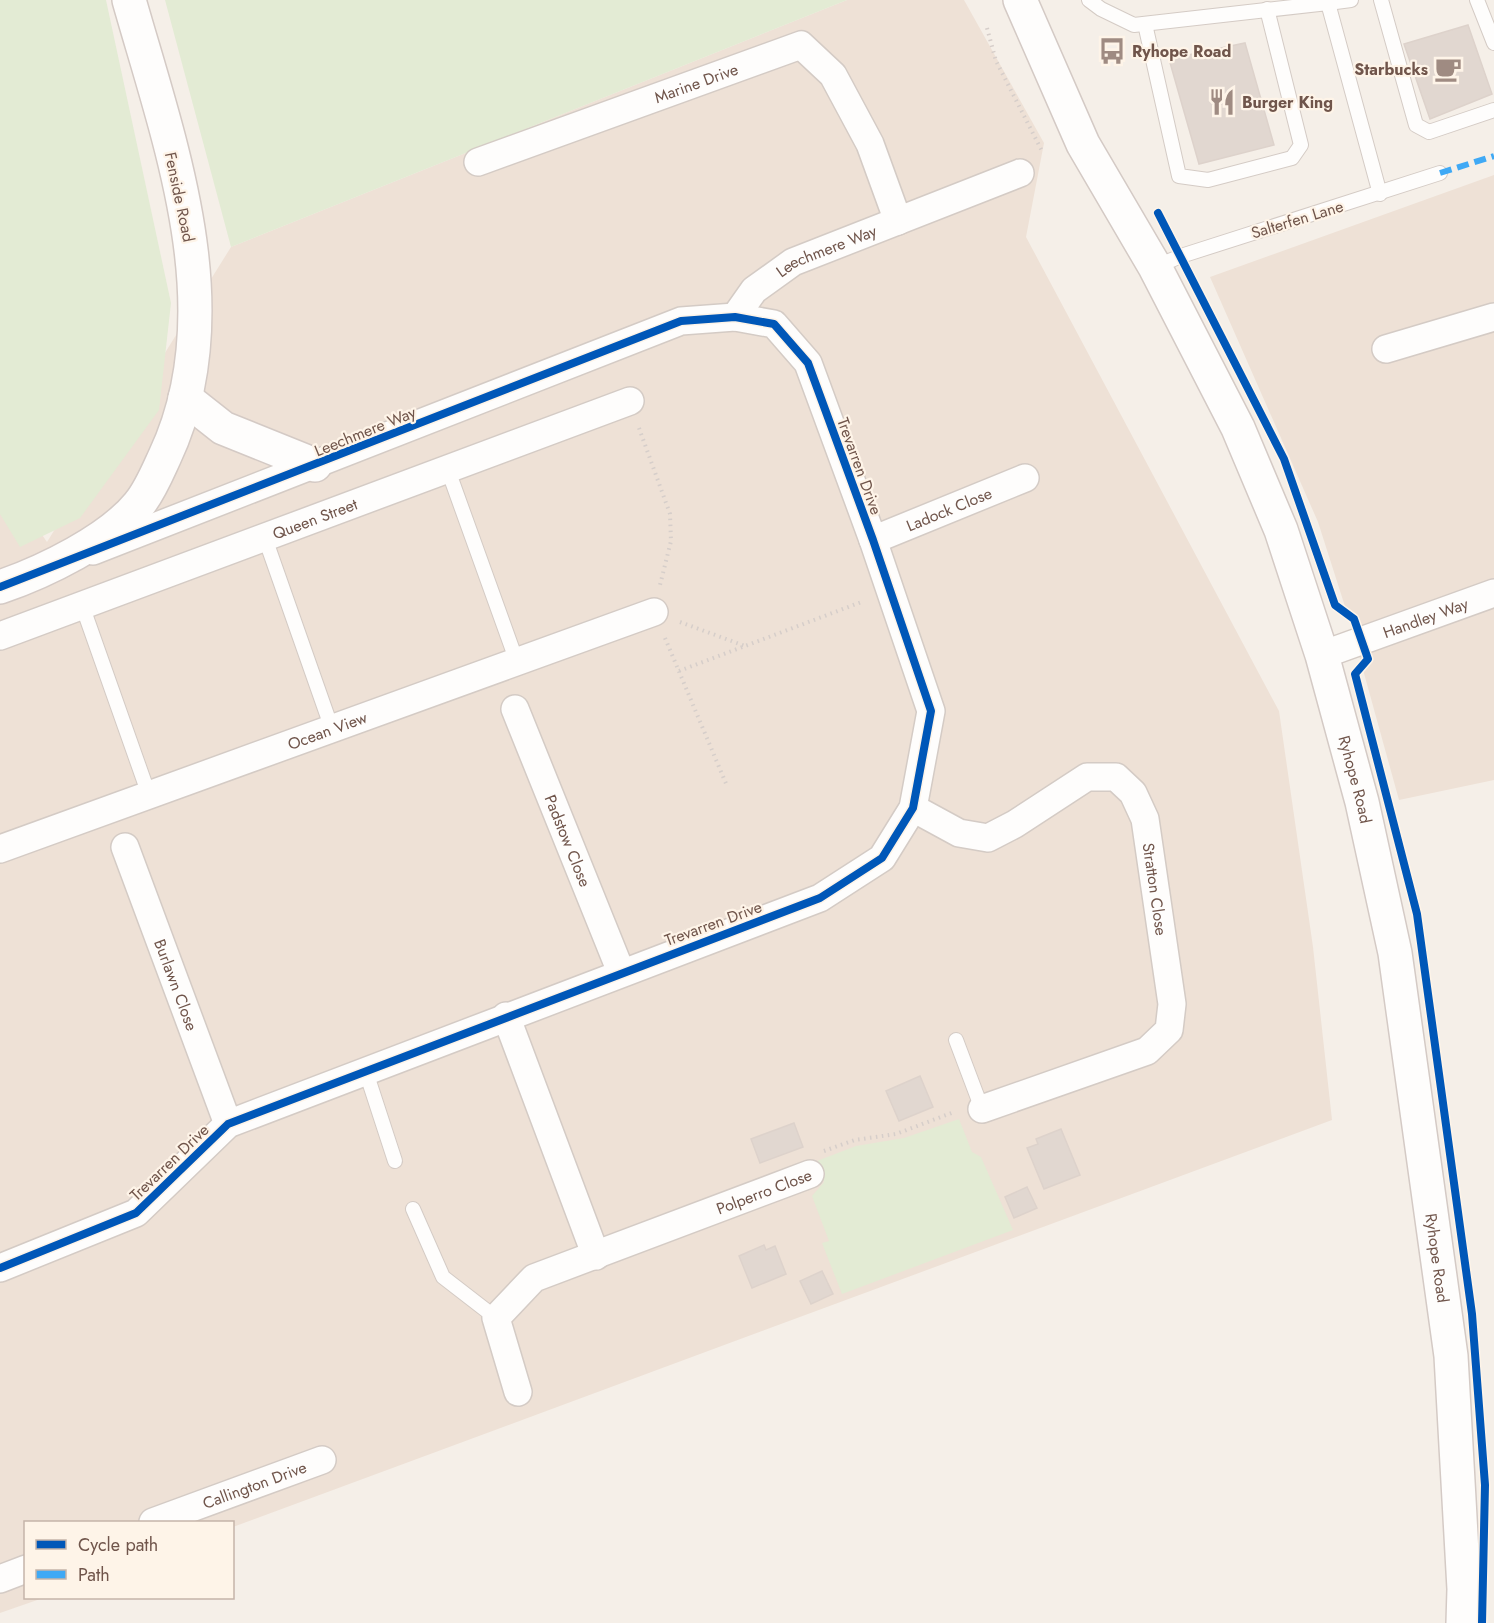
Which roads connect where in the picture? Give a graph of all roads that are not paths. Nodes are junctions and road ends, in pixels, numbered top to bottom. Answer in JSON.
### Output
{"nodes":[{"id":1,"x":129,"y":0,"type":"edge"},
{"id":2,"x":1020,"y":0,"type":"edge"},
{"id":3,"x":1089,"y":0,"type":"edge"},
{"id":4,"x":1351,"y":0,"type":"edge"},
{"id":5,"x":1380,"y":0,"type":"edge"},
{"id":6,"x":1477,"y":0,"type":"edge"},
{"id":7,"x":1328,"y":3,"type":"junction"},
{"id":8,"x":1242,"y":6,"type":"edge"},
{"id":9,"x":1267,"y":9,"type":"junction"},
{"id":10,"x":1145,"y":24,"type":"junction"},
{"id":11,"x":1494,"y":43,"type":"edge"},
{"id":12,"x":1494,"y":110,"type":"edge"},
{"id":13,"x":478,"y":162,"type":"dead end"},
{"id":14,"x":1020,"y":173,"type":"road end"},
{"id":15,"x":1440,"y":173,"type":"dead end"},
{"id":16,"x":1380,"y":194,"type":"junction"},
{"id":17,"x":898,"y":221,"type":"junction"},
{"id":18,"x":1155,"y":267,"type":"junction"},
{"id":19,"x":1494,"y":316,"type":"edge"},
{"id":20,"x":735,"y":317,"type":"junction"},
{"id":21,"x":1386,"y":350,"type":"dead end"},
{"id":22,"x":185,"y":398,"type":"junction"},
{"id":23,"x":630,"y":401,"type":"road end"},
{"id":24,"x":315,"y":465,"type":"junction"},
{"id":25,"x":448,"y":470,"type":"junction"},
{"id":26,"x":1025,"y":478,"type":"dead end"},
{"id":27,"x":265,"y":538,"type":"junction"},
{"id":28,"x":873,"y":540,"type":"junction"},
{"id":29,"x":3,"y":586,"type":"edge"},
{"id":30,"x":1494,"y":593,"type":"edge"},
{"id":31,"x":82,"y":605,"type":"junction"},
{"id":32,"x":654,"y":612,"type":"road end"},
{"id":33,"x":0,"y":636,"type":"edge"},
{"id":34,"x":1322,"y":655,"type":"junction"},
{"id":35,"x":517,"y":662,"type":"junction"},
{"id":36,"x":515,"y":709,"type":"dead end"},
{"id":37,"x":332,"y":729,"type":"junction"},
{"id":38,"x":149,"y":795,"type":"junction"},
{"id":39,"x":913,"y":808,"type":"junction"},
{"id":40,"x":125,"y":847,"type":"dead end"},
{"id":41,"x":0,"y":849,"type":"edge"},
{"id":42,"x":621,"y":972,"type":"junction"},
{"id":43,"x":506,"y":1016,"type":"junction"},
{"id":44,"x":956,"y":1040,"type":"dead end"},
{"id":45,"x":366,"y":1072,"type":"junction"},
{"id":46,"x":982,"y":1109,"type":"joint"},
{"id":47,"x":228,"y":1124,"type":"junction"},
{"id":48,"x":395,"y":1161,"type":"dead end"},
{"id":49,"x":810,"y":1174,"type":"road end"},
{"id":50,"x":413,"y":1209,"type":"dead end"},
{"id":51,"x":596,"y":1256,"type":"junction"},
{"id":52,"x":0,"y":1268,"type":"edge"},
{"id":53,"x":496,"y":1318,"type":"junction"},
{"id":54,"x":518,"y":1392,"type":"dead end"},
{"id":55,"x":322,"y":1461,"type":"dead end"},
{"id":56,"x":156,"y":1521,"type":"edge"},
{"id":57,"x":24,"y":1570,"type":"edge"},
{"id":58,"x":0,"y":1579,"type":"edge"},
{"id":59,"x":1463,"y":1623,"type":"edge"}],
"edges":[{"from":1,"to":22,"type":"main road","name":"Fenside Road"},
{"from":2,"to":18,"type":"main road","name":"Ryhope Road"},
{"from":3,"to":10,"type":"lane"},
{"from":4,"to":7,"type":"lane"},
{"from":5,"to":12,"type":"lane"},
{"from":6,"to":11,"type":"lane"},
{"from":7,"to":9,"type":"lane"},
{"from":7,"to":16,"type":"lane"},
{"from":8,"to":9,"type":"lane"},
{"from":8,"to":10,"type":"lane"},
{"from":9,"to":10,"type":"lane"},
{"from":13,"to":17,"type":"street","name":"Marine Drive"},
{"from":14,"to":17,"type":"street","name":"Leechmere Way"},
{"from":15,"to":16,"type":"lane","name":"Salterfen Lane"},
{"from":16,"to":18,"type":"lane","name":"Salterfen Lane"},
{"from":17,"to":20,"type":"street","name":"Leechmere Way"},
{"from":18,"to":34,"type":"main road","name":"Ryhope Road"},
{"from":19,"to":21,"type":"street"},
{"from":20,"to":24,"type":"street","name":"Leechmere Way"},
{"from":20,"to":28,"type":"street","name":"Trevarren Drive"},
{"from":22,"to":24,"type":"main road"},
{"from":22,"to":29,"type":"main road","name":"Fenside Road"},
{"from":23,"to":25,"type":"street","name":"Queen Street"},
{"from":24,"to":29,"type":"street","name":"Leechmere Way"},
{"from":25,"to":27,"type":"street","name":"Queen Street"},
{"from":25,"to":35,"type":"lane"},
{"from":26,"to":28,"type":"street","name":"Ladock Close"},
{"from":27,"to":31,"type":"street","name":"Queen Street"},
{"from":27,"to":37,"type":"lane"},
{"from":28,"to":39,"type":"street","name":"Trevarren Drive"},
{"from":30,"to":34,"type":"street","name":"Handley Way"},
{"from":31,"to":33,"type":"street","name":"Queen Street"},
{"from":31,"to":38,"type":"lane"},
{"from":32,"to":35,"type":"street","name":"Ocean View"},
{"from":34,"to":59,"type":"main road","name":"Ryhope Road"},
{"from":35,"to":37,"type":"street","name":"Ocean View"},
{"from":36,"to":42,"type":"street","name":"Padstow Close"},
{"from":37,"to":38,"type":"street","name":"Ocean View"},
{"from":38,"to":41,"type":"street","name":"Ocean View"},
{"from":39,"to":42,"type":"street","name":"Trevarren Drive"},
{"from":39,"to":46,"type":"street","name":"Stratton Close"},
{"from":40,"to":47,"type":"street","name":"Burlawn Close"},
{"from":42,"to":43,"type":"street","name":"Trevarren Drive"},
{"from":43,"to":45,"type":"street","name":"Trevarren Drive"},
{"from":43,"to":51,"type":"street"},
{"from":44,"to":46,"type":"lane"},
{"from":45,"to":47,"type":"street","name":"Trevarren Drive"},
{"from":45,"to":48,"type":"lane"},
{"from":47,"to":52,"type":"street","name":"Trevarren Drive"},
{"from":49,"to":51,"type":"street","name":"Polperro Close"},
{"from":50,"to":53,"type":"lane"},
{"from":51,"to":53,"type":"street","name":"Polperro Close"},
{"from":53,"to":54,"type":"street"},
{"from":55,"to":56,"type":"street","name":"Callington Drive"},
{"from":57,"to":58,"type":"street"}]}
